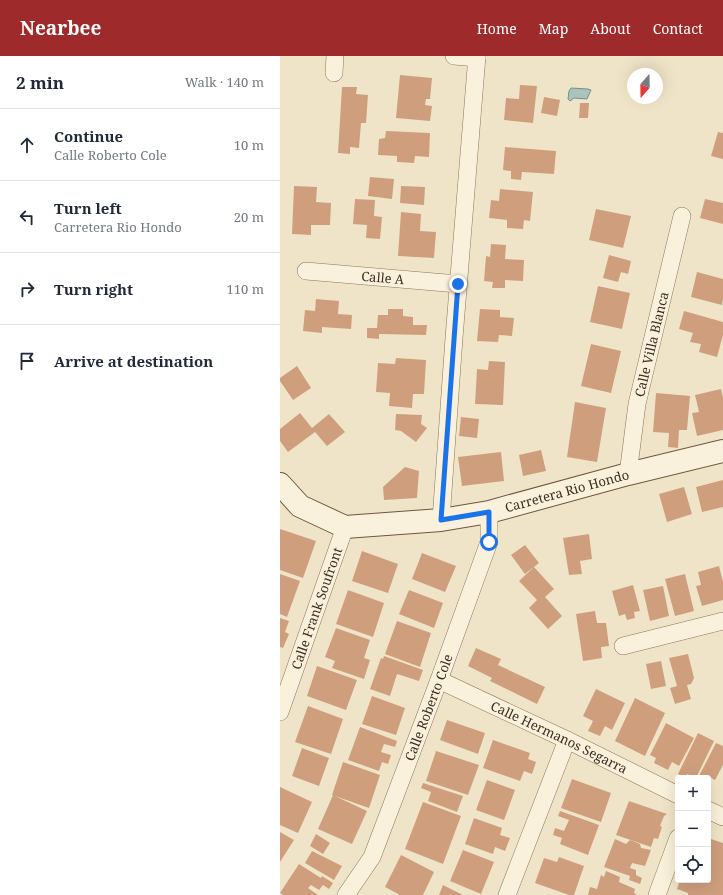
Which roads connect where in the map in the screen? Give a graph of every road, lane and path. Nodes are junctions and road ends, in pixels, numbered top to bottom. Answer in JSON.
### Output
{"nodes":[{"id":1,"x":335,"y":56,"type":"edge"},
{"id":2,"x":454,"y":56,"type":"edge"},
{"id":3,"x":477,"y":57,"type":"edge"},
{"id":4,"x":334,"y":73,"type":"dead end"},
{"id":5,"x":682,"y":216,"type":"dead end"},
{"id":6,"x":306,"y":271,"type":"dead end"},
{"id":7,"x":458,"y":284,"type":"junction"},
{"id":8,"x":723,"y":451,"type":"edge"},
{"id":9,"x":628,"y":474,"type":"junction"},
{"id":10,"x":280,"y":484,"type":"edge"},
{"id":11,"x":489,"y":512,"type":"junction"},
{"id":12,"x":441,"y":520,"type":"junction"},
{"id":13,"x":345,"y":527,"type":"junction"},
{"id":14,"x":723,"y":621,"type":"edge"},
{"id":15,"x":623,"y":646,"type":"dead end"},
{"id":16,"x":440,"y":680,"type":"junction"},
{"id":17,"x":280,"y":712,"type":"edge"},
{"id":18,"x":567,"y":740,"type":"junction"},
{"id":19,"x":675,"y":794,"type":"edge"},
{"id":20,"x":710,"y":811,"type":"edge"},
{"id":21,"x":723,"y":817,"type":"edge"},
{"id":22,"x":675,"y":846,"type":"edge"},
{"id":23,"x":346,"y":895,"type":"edge"},
{"id":24,"x":507,"y":895,"type":"edge"},
{"id":25,"x":657,"y":895,"type":"edge"}],
"edges":[{"from":1,"to":4,"type":"street"},
{"from":2,"to":3,"type":"street"},
{"from":3,"to":7,"type":"street"},
{"from":5,"to":9,"type":"street","name":"Calle Villa Blanca"},
{"from":6,"to":7,"type":"street","name":"Calle A"},
{"from":7,"to":12,"type":"street"},
{"from":8,"to":9,"type":"street","name":"Carretera Rio Hondo"},
{"from":9,"to":11,"type":"street","name":"Carretera Rio Hondo"},
{"from":10,"to":13,"type":"street","name":"Carretera Rio Hondo"},
{"from":11,"to":12,"type":"street","name":"Carretera Rio Hondo"},
{"from":11,"to":16,"type":"street","name":"Calle Roberto Cole"},
{"from":12,"to":13,"type":"street","name":"Carretera Rio Hondo"},
{"from":13,"to":17,"type":"street","name":"Calle Frank Soufront"},
{"from":14,"to":15,"type":"street"},
{"from":16,"to":18,"type":"street","name":"Calle Hermanos Segarra"},
{"from":16,"to":23,"type":"street","name":"Calle Roberto Cole"},
{"from":18,"to":19,"type":"street","name":"Calle Hermanos Segarra"},
{"from":18,"to":24,"type":"street"},
{"from":20,"to":21,"type":"street"},
{"from":22,"to":25,"type":"street"}]}
